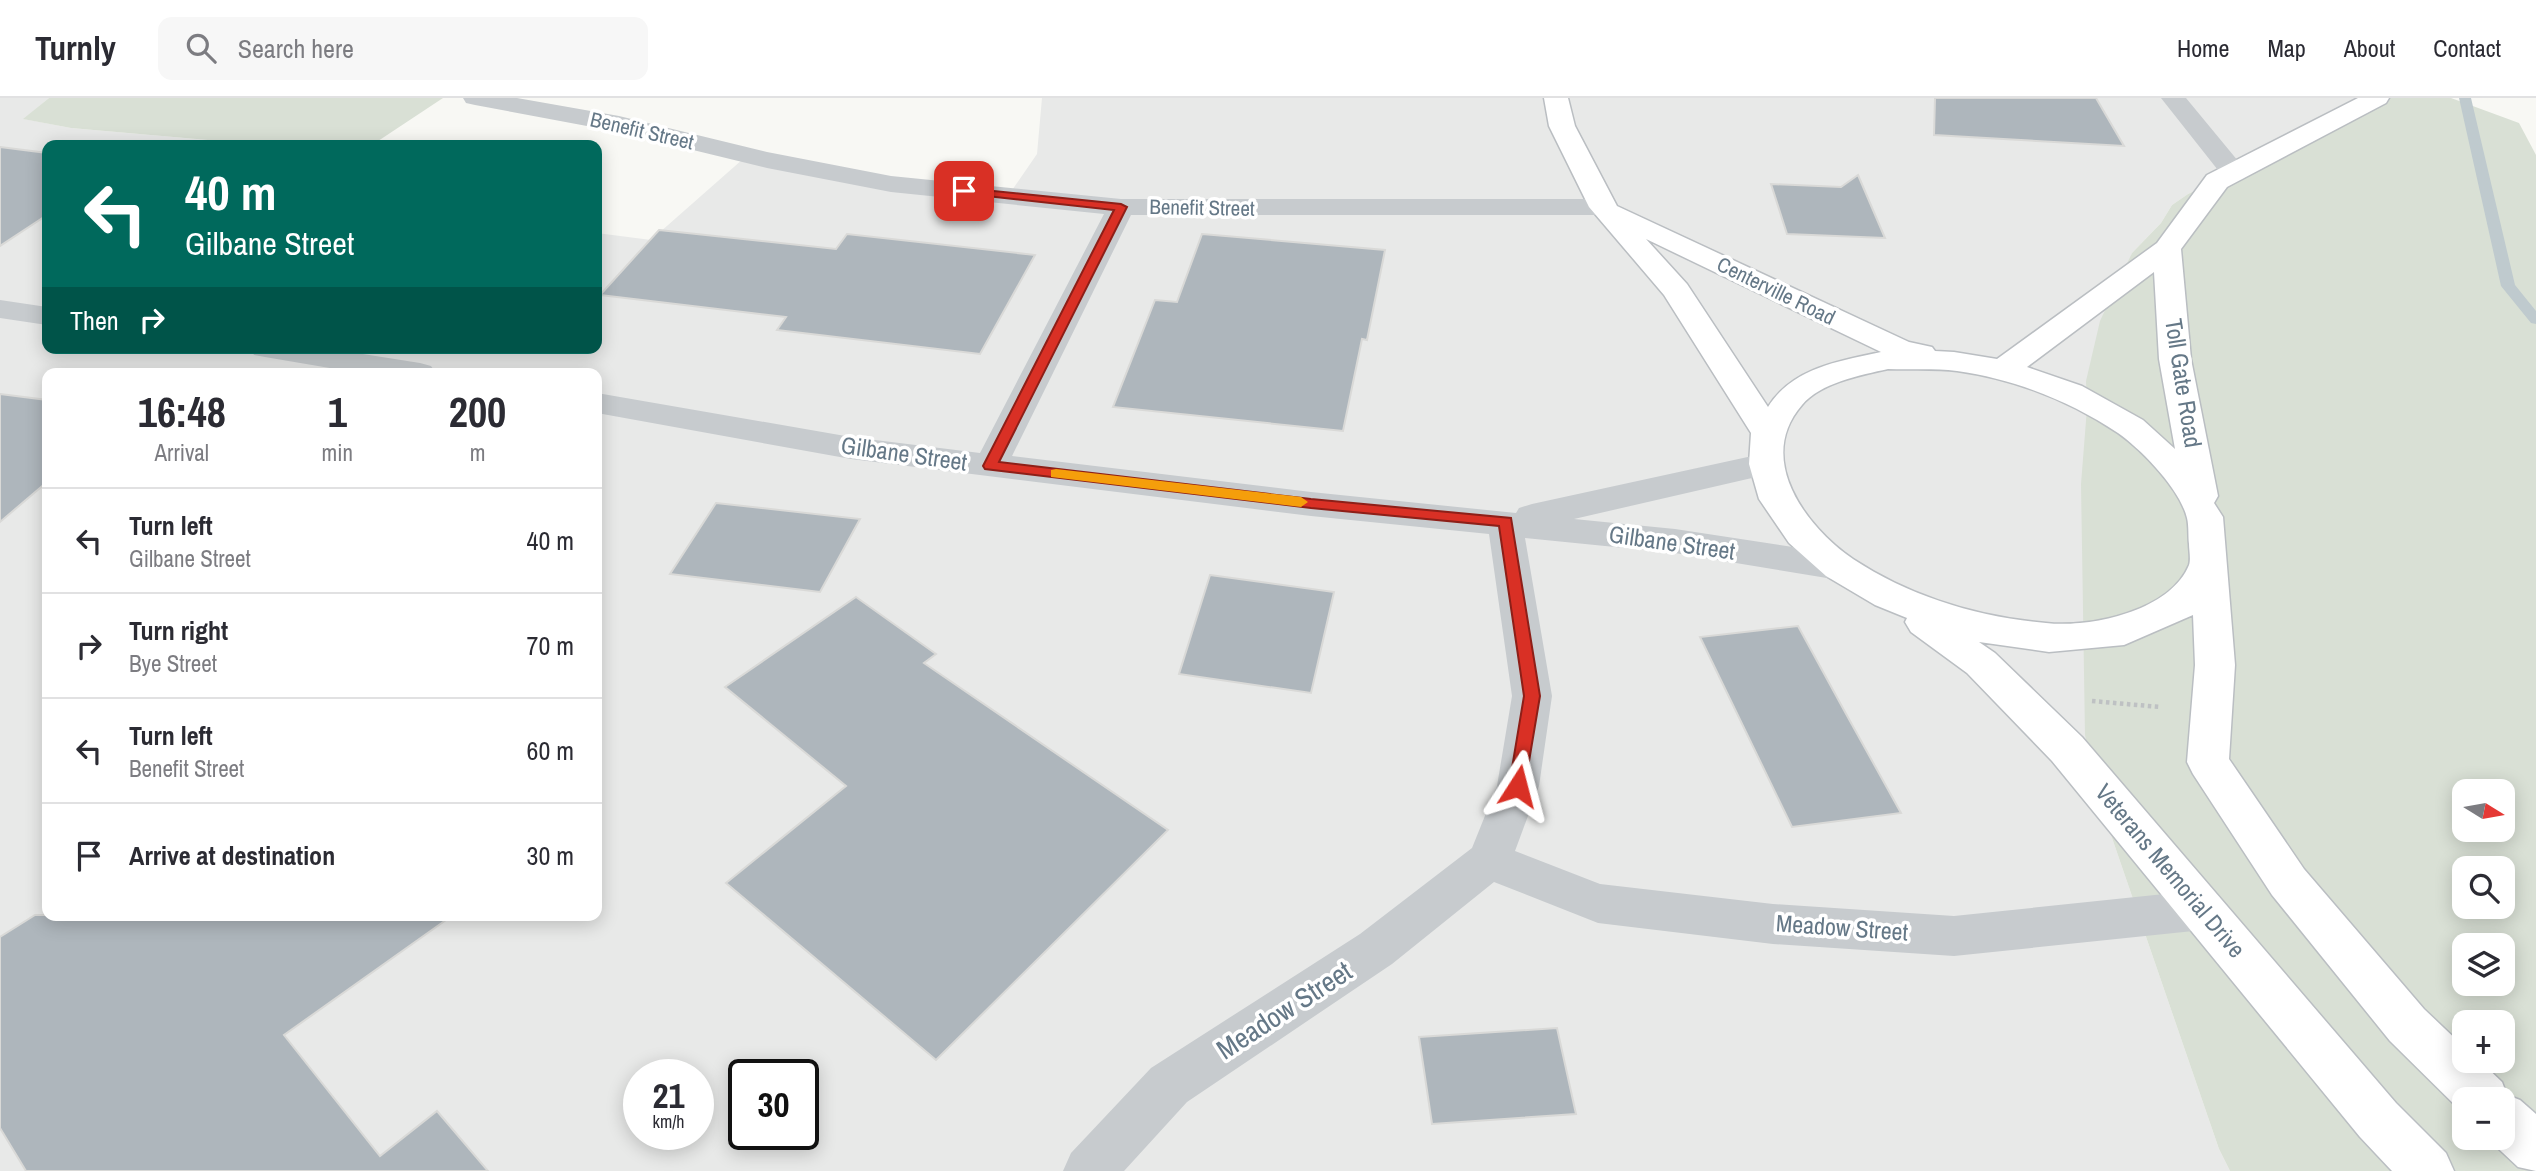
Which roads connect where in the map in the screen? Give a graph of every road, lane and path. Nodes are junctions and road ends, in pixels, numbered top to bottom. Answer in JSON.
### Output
{"nodes":[{"id":1,"x":475,"y":98,"type":"edge"},
{"id":2,"x":1556,"y":98,"type":"edge"},
{"id":3,"x":2173,"y":98,"type":"edge"},
{"id":4,"x":2377,"y":98,"type":"edge"},
{"id":5,"x":2234,"y":173,"type":"junction"},
{"id":6,"x":1121,"y":207,"type":"junction"},
{"id":7,"x":1603,"y":207,"type":"junction"},
{"id":8,"x":2167,"y":249,"type":"junction"},
{"id":9,"x":0,"y":309,"type":"edge"},
{"id":10,"x":42,"y":315,"type":"edge"},
{"id":11,"x":302,"y":354,"type":"edge"},
{"id":12,"x":1954,"y":362,"type":"junction"},
{"id":13,"x":389,"y":368,"type":"edge"},
{"id":14,"x":2003,"y":370,"type":"junction"},
{"id":15,"x":602,"y":404,"type":"edge"},
{"id":16,"x":1767,"y":449,"type":"junction"},
{"id":17,"x":990,"y":466,"type":"junction"},
{"id":18,"x":2205,"y":517,"type":"junction"},
{"id":19,"x":1505,"y":522,"type":"junction"},
{"id":20,"x":1839,"y":567,"type":"junction"},
{"id":21,"x":2207,"y":567,"type":"junction"},
{"id":22,"x":1888,"y":596,"type":"junction"},
{"id":23,"x":2085,"y":701,"type":"dead end"},
{"id":24,"x":2161,"y":707,"type":"dead end"},
{"id":25,"x":1489,"y":860,"type":"junction"},
{"id":26,"x":2203,"y":910,"type":"junction"},
{"id":27,"x":2471,"y":1087,"type":"edge"},
{"id":28,"x":2515,"y":1129,"type":"edge"},
{"id":29,"x":2536,"y":1149,"type":"edge"},
{"id":30,"x":1089,"y":1171,"type":"edge"},
{"id":31,"x":2428,"y":1171,"type":"edge"}],
"edges":[{"from":1,"to":6,"type":"street","name":"Benefit Street"},
{"from":2,"to":7,"type":"main road"},
{"from":3,"to":5,"type":"street"},
{"from":4,"to":5,"type":"main road"},
{"from":5,"to":8,"type":"main road"},
{"from":6,"to":7,"type":"street","name":"Benefit Street"},
{"from":6,"to":17,"type":"street"},
{"from":7,"to":12,"type":"main road","name":"Centerville Road"},
{"from":7,"to":16,"type":"main road"},
{"from":8,"to":14,"type":"main road"},
{"from":8,"to":18,"type":"main road","name":"Toll Gate Road"},
{"from":9,"to":10,"type":"street"},
{"from":11,"to":13,"type":"street"},
{"from":12,"to":14,"type":"main road"},
{"from":12,"to":16,"type":"main road"},
{"from":14,"to":18,"type":"main road"},
{"from":15,"to":17,"type":"street","name":"Gilbane Street"},
{"from":16,"to":19,"type":"street","name":"Gilbane Street"},
{"from":16,"to":20,"type":"main road"},
{"from":17,"to":19,"type":"street","name":"Gilbane Street"},
{"from":18,"to":21,"type":"main road","name":"Toll Gate Road"},
{"from":19,"to":20,"type":"street","name":"Gilbane Street"},
{"from":19,"to":25,"type":"street"},
{"from":20,"to":22,"type":"main road"},
{"from":21,"to":22,"type":"main road"},
{"from":21,"to":27,"type":"main road"},
{"from":22,"to":26,"type":"main road","name":"Veterans Memorial Drive"},
{"from":23,"to":24,"type":"path"},
{"from":25,"to":26,"type":"street","name":"Meadow Street"},
{"from":25,"to":30,"type":"street","name":"Meadow Street"},
{"from":26,"to":31,"type":"main road","name":"Veterans Memorial Drive"},
{"from":28,"to":29,"type":"main road"}]}
